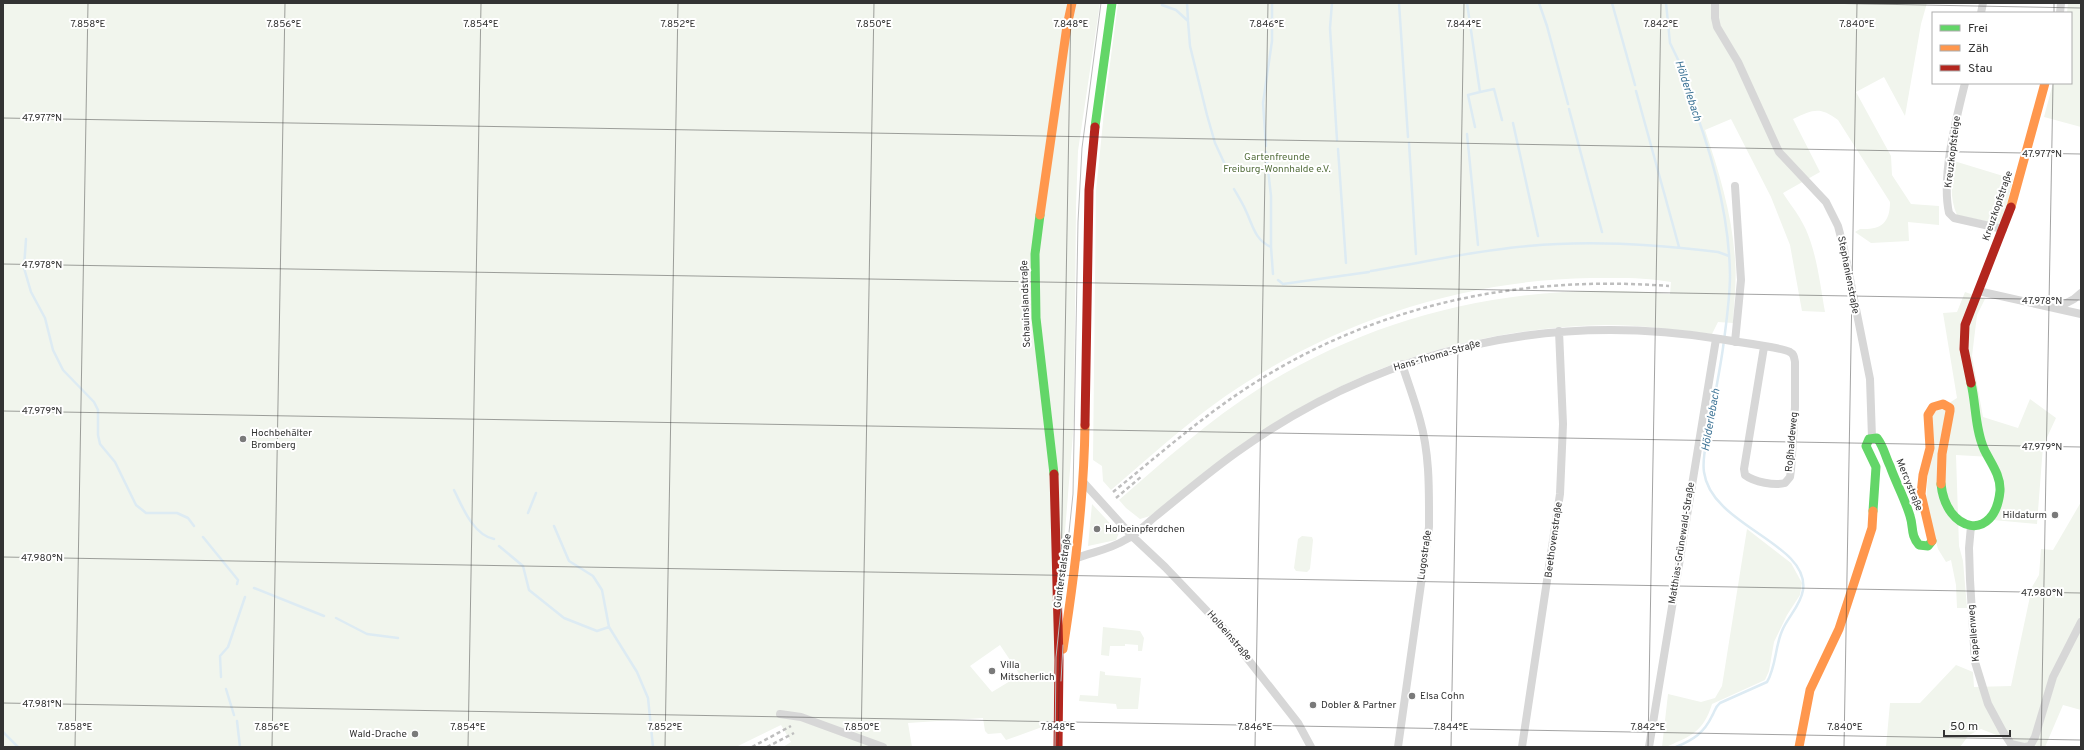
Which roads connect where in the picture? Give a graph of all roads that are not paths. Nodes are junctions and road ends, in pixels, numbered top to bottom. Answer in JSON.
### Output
{"nodes":[{"id":1,"x":1072,"y":3,"type":"edge"},
{"id":2,"x":1112,"y":3,"type":"edge"},
{"id":3,"x":1715,"y":3,"type":"edge"},
{"id":4,"x":1965,"y":84,"type":"edge"},
{"id":5,"x":2045,"y":84,"type":"edge"},
{"id":6,"x":1735,"y":186,"type":"dead end"},
{"id":7,"x":2003,"y":230,"type":"junction"},
{"id":8,"x":1978,"y":291,"type":"junction"},
{"id":9,"x":2081,"y":293,"type":"edge"},
{"id":10,"x":2058,"y":308,"type":"junction"},
{"id":11,"x":2081,"y":314,"type":"edge"},
{"id":12,"x":1559,"y":331,"type":"junction"},
{"id":13,"x":1718,"y":339,"type":"junction"},
{"id":14,"x":1732,"y":341,"type":"junction"},
{"id":15,"x":1764,"y":347,"type":"junction"},
{"id":16,"x":1402,"y":364,"type":"junction"},
{"id":17,"x":1872,"y":438,"type":"junction"},
{"id":18,"x":1084,"y":483,"type":"junction"},
{"id":19,"x":1971,"y":526,"type":"junction"},
{"id":20,"x":1132,"y":536,"type":"junction"},
{"id":21,"x":1077,"y":558,"type":"junction"},
{"id":22,"x":1057,"y":605,"type":"joint"},
{"id":23,"x":2081,"y":622,"type":"edge"},
{"id":24,"x":1059,"y":660,"type":"junction"},
{"id":25,"x":780,"y":714,"type":"dead end"},
{"id":26,"x":883,"y":747,"type":"edge"},
{"id":27,"x":1058,"y":747,"type":"edge"},
{"id":28,"x":1311,"y":747,"type":"edge"},
{"id":29,"x":1398,"y":747,"type":"edge"},
{"id":30,"x":1522,"y":747,"type":"edge"},
{"id":31,"x":1649,"y":747,"type":"edge"},
{"id":32,"x":1799,"y":747,"type":"edge"},
{"id":33,"x":2024,"y":747,"type":"edge"}],
"edges":[{"from":1,"to":22,"type":"main road","name":"Schauinslandstraße"},
{"from":2,"to":18,"type":"main road"},
{"from":3,"to":17,"type":"street","name":"Stephanienstraße"},
{"from":4,"to":7,"type":"street","name":"Kreuzkopfsteige"},
{"from":5,"to":7,"type":"main road","name":"Kreuzkopfstraße"},
{"from":6,"to":14,"type":"street"},
{"from":7,"to":8,"type":"main road","name":"Kreuzkopfstraße"},
{"from":8,"to":10,"type":"street"},
{"from":8,"to":19,"type":"main road"},
{"from":9,"to":10,"type":"street"},
{"from":10,"to":11,"type":"street"},
{"from":12,"to":13,"type":"street","name":"Hans-Thoma-Straße"},
{"from":12,"to":16,"type":"street","name":"Hans-Thoma-Straße"},
{"from":12,"to":30,"type":"street","name":"Beethovenstraße"},
{"from":13,"to":14,"type":"street","name":"Roßhaldeweg"},
{"from":13,"to":31,"type":"street","name":"Matthias-Grünewald-Straße"},
{"from":14,"to":15,"type":"street","name":"Roßhaldeweg"},
{"from":15,"to":15,"type":"street","name":"Roßhaldeweg"},
{"from":16,"to":20,"type":"street","name":"Hans-Thoma-Straße"},
{"from":16,"to":29,"type":"street","name":"Lugostraße"},
{"from":17,"to":19,"type":"main road","name":"Mercystraße"},
{"from":17,"to":32,"type":"main road"},
{"from":18,"to":20,"type":"street","name":"Holbeinstraße"},
{"from":18,"to":21,"type":"main road","name":"Günterstalstraße"},
{"from":19,"to":33,"type":"street","name":"Kapellenweg"},
{"from":20,"to":21,"type":"street"},
{"from":20,"to":28,"type":"street","name":"Holbeinstraße"},
{"from":21,"to":24,"type":"main road","name":"Günterstalstraße"},
{"from":22,"to":24,"type":"main road","name":"Günterstalstraße"},
{"from":23,"to":33,"type":"street","name":"Kapellenweg"},
{"from":24,"to":27,"type":"main road","name":"Günterstalstraße"},
{"from":25,"to":26,"type":"street"}]}
